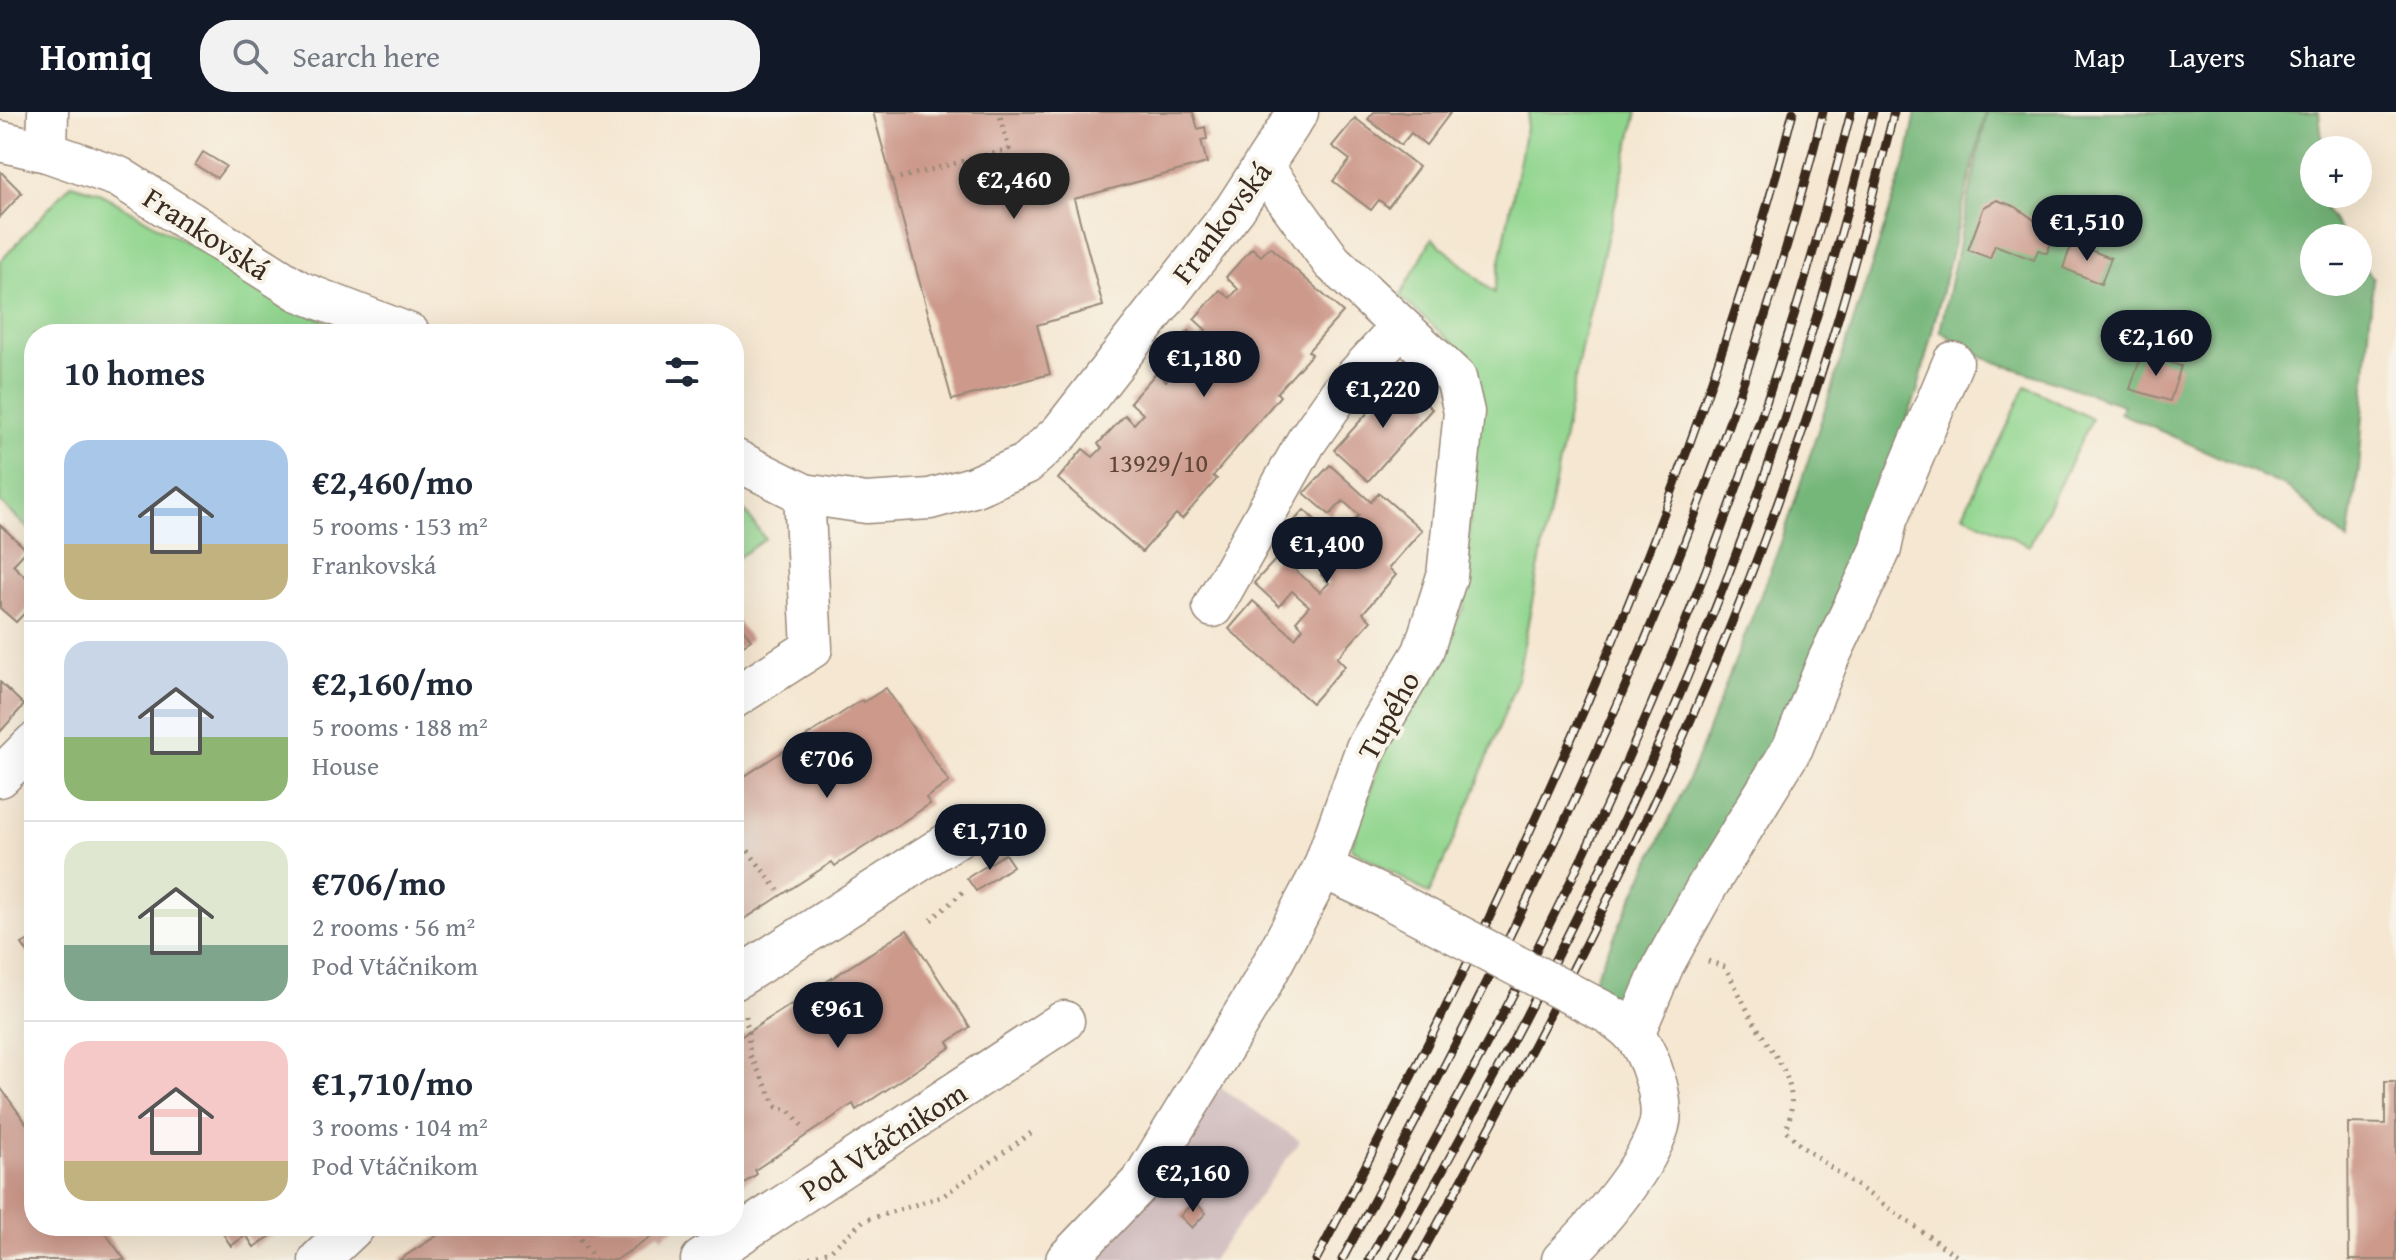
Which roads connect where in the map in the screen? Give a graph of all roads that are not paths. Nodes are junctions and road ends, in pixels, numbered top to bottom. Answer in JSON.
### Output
{"nodes":[{"id":1,"x":48,"y":112,"type":"edge"},
{"id":2,"x":1286,"y":117,"type":"edge"},
{"id":3,"x":0,"y":141,"type":"edge"},
{"id":4,"x":47,"y":152,"type":"junction"},
{"id":5,"x":1264,"y":168,"type":"junction"},
{"id":6,"x":384,"y":324,"type":"edge"},
{"id":7,"x":1401,"y":327,"type":"junction"},
{"id":8,"x":1953,"y":362,"type":"dead end"},
{"id":9,"x":744,"y":464,"type":"edge"},
{"id":10,"x":804,"y":494,"type":"junction"},
{"id":11,"x":1213,"y":607,"type":"dead end"},
{"id":12,"x":744,"y":692,"type":"edge"},
{"id":13,"x":24,"y":753,"type":"edge"},
{"id":14,"x":0,"y":777,"type":"edge"},
{"id":15,"x":973,"y":827,"type":"dead end"},
{"id":16,"x":1323,"y":868,"type":"junction"},
{"id":17,"x":744,"y":995,"type":"edge"},
{"id":18,"x":1064,"y":1021,"type":"dead end"},
{"id":19,"x":1620,"y":1023,"type":"junction"},
{"id":20,"x":744,"y":1232,"type":"edge"},
{"id":21,"x":344,"y":1236,"type":"edge"},
{"id":22,"x":737,"y":1236,"type":"edge"},
{"id":23,"x":319,"y":1260,"type":"edge"},
{"id":24,"x":701,"y":1260,"type":"edge"},
{"id":25,"x":1066,"y":1260,"type":"edge"},
{"id":26,"x":1562,"y":1260,"type":"edge"}],
"edges":[{"from":1,"to":4,"type":"street"},
{"from":2,"to":5,"type":"street","name":"Frankovská"},
{"from":3,"to":4,"type":"street","name":"Frankovská"},
{"from":4,"to":6,"type":"street","name":"Frankovská"},
{"from":5,"to":7,"type":"street","name":"Tupého"},
{"from":5,"to":10,"type":"street","name":"Frankovská"},
{"from":7,"to":11,"type":"street"},
{"from":7,"to":16,"type":"street","name":"Tupého"},
{"from":8,"to":19,"type":"street"},
{"from":9,"to":10,"type":"street","name":"Frankovská"},
{"from":10,"to":12,"type":"street"},
{"from":13,"to":14,"type":"street"},
{"from":15,"to":17,"type":"street"},
{"from":16,"to":19,"type":"street","bridge":true},
{"from":16,"to":25,"type":"street","name":"Tupého"},
{"from":18,"to":20,"type":"street","name":"Pod Vtáčnikom"},
{"from":19,"to":26,"type":"street"},
{"from":21,"to":23,"type":"street"},
{"from":22,"to":24,"type":"street","name":"Pod Vtáčnikom"}]}
